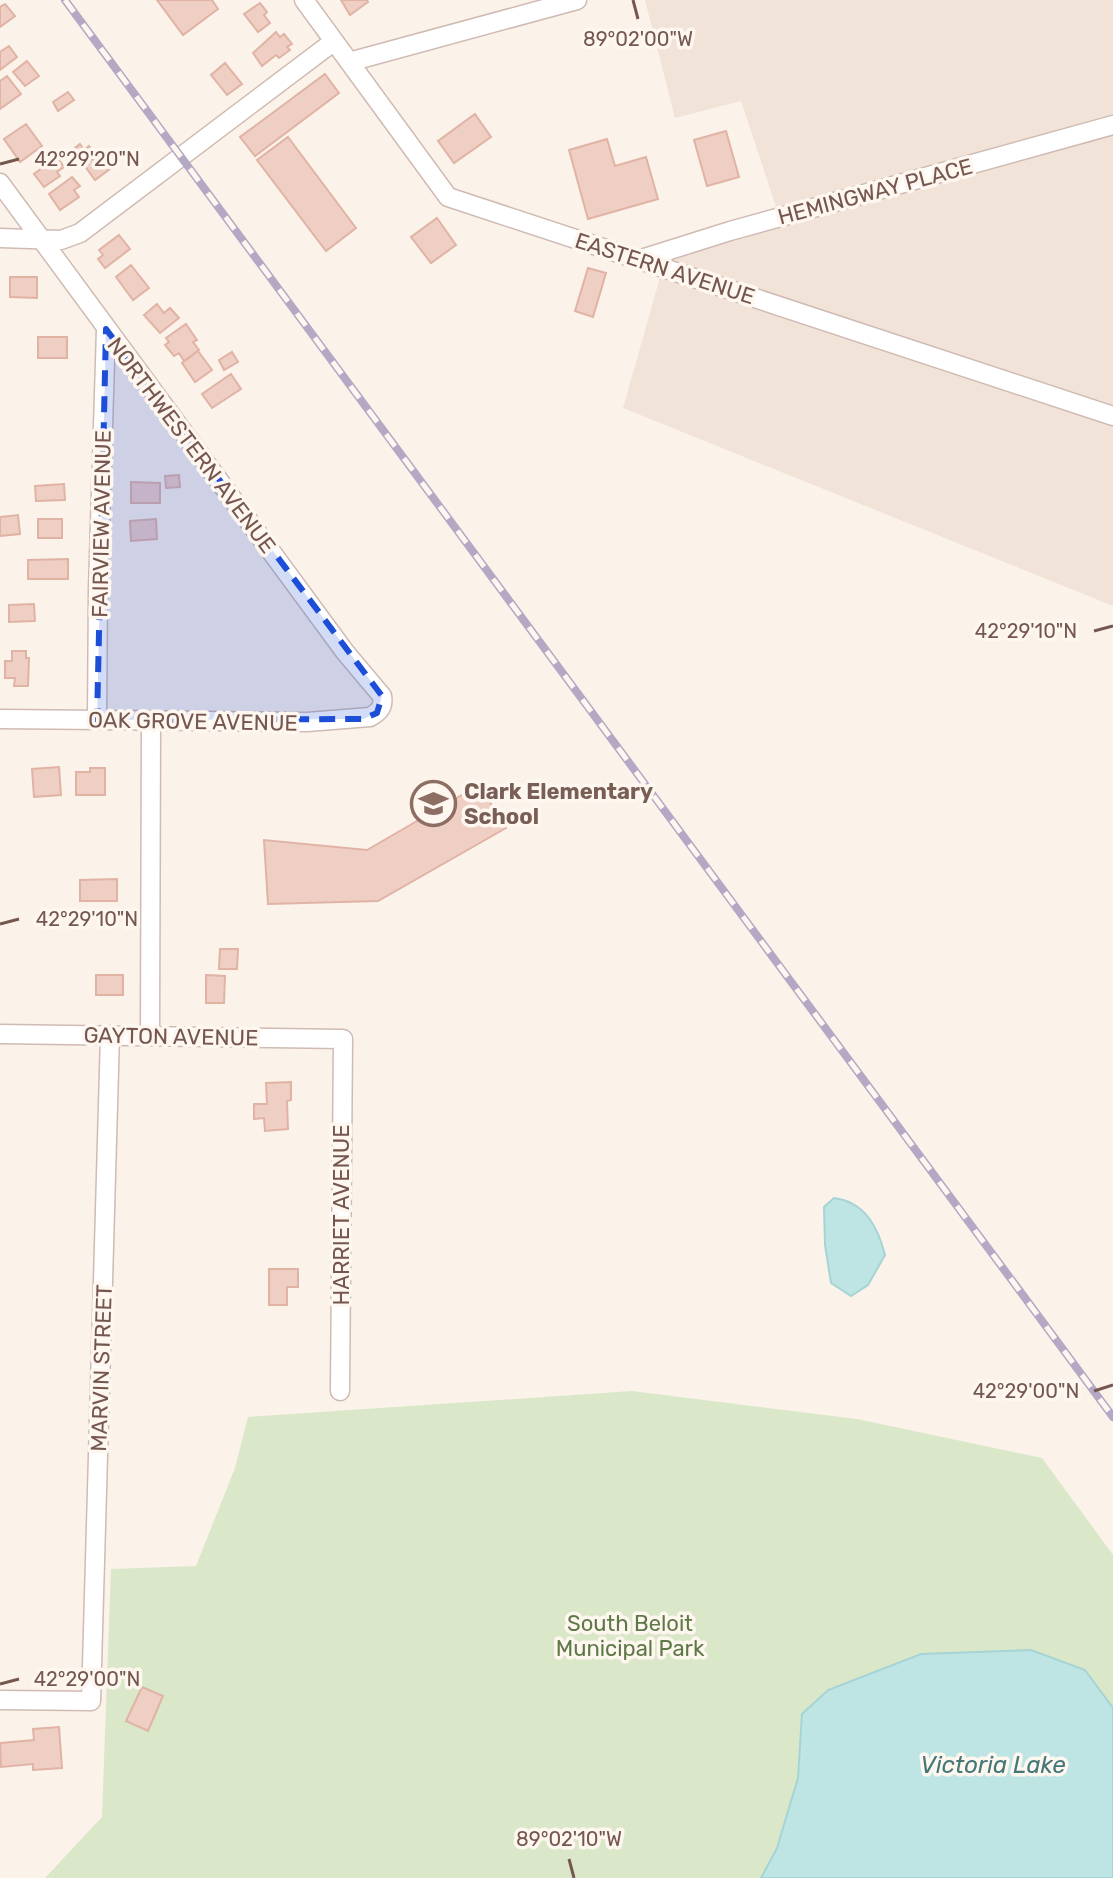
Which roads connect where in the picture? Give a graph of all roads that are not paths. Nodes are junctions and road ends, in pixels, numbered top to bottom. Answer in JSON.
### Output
{"nodes":[{"id":1,"x":304,"y":0,"type":"edge"},
{"id":2,"x":577,"y":0,"type":"edge"},
{"id":3,"x":333,"y":42,"type":"junction"},
{"id":4,"x":349,"y":62,"type":"junction"},
{"id":5,"x":1113,"y":125,"type":"edge"},
{"id":6,"x":0,"y":183,"type":"edge"},
{"id":7,"x":0,"y":238,"type":"edge"},
{"id":8,"x":43,"y":241,"type":"junction"},
{"id":9,"x":638,"y":260,"type":"junction"},
{"id":10,"x":106,"y":329,"type":"junction"},
{"id":11,"x":1113,"y":416,"type":"edge"},
{"id":12,"x":382,"y":706,"type":"joint"},
{"id":13,"x":0,"y":719,"type":"edge"},
{"id":14,"x":97,"y":720,"type":"junction"},
{"id":15,"x":151,"y":722,"type":"junction"},
{"id":16,"x":0,"y":1034,"type":"edge"},
{"id":17,"x":110,"y":1035,"type":"junction"},
{"id":18,"x":150,"y":1036,"type":"junction"},
{"id":19,"x":343,"y":1039,"type":"joint"},
{"id":20,"x":340,"y":1391,"type":"dead end"},
{"id":21,"x":0,"y":1700,"type":"edge"}],
"edges":[{"from":1,"to":3,"type":"street","name":"EASTERN AVENUE"},
{"from":2,"to":4,"type":"street"},
{"from":3,"to":4,"type":"street","name":"EASTERN AVENUE"},
{"from":3,"to":8,"type":"street"},
{"from":4,"to":9,"type":"street","name":"EASTERN AVENUE"},
{"from":5,"to":9,"type":"street","name":"HEMINGWAY PLACE"},
{"from":6,"to":8,"type":"street","name":"NORTHWESTERN AVENUE"},
{"from":7,"to":8,"type":"street"},
{"from":8,"to":10,"type":"street","name":"NORTHWESTERN AVENUE"},
{"from":9,"to":11,"type":"street","name":"EASTERN AVENUE"},
{"from":10,"to":12,"type":"street","name":"NORTHWESTERN AVENUE"},
{"from":10,"to":14,"type":"street","name":"FAIRVIEW AVENUE"},
{"from":12,"to":15,"type":"street","name":"OAK GROVE AVENUE"},
{"from":13,"to":14,"type":"street","name":"OAK GROVE AVENUE"},
{"from":14,"to":15,"type":"street","name":"OAK GROVE AVENUE"},
{"from":15,"to":18,"type":"street"},
{"from":16,"to":17,"type":"street","name":"GAYTON AVENUE"},
{"from":17,"to":18,"type":"street","name":"GAYTON AVENUE"},
{"from":17,"to":21,"type":"street","name":"MARVIN STREET"},
{"from":18,"to":19,"type":"street","name":"GAYTON AVENUE"},
{"from":19,"to":20,"type":"street","name":"HARRIET AVENUE"}]}
